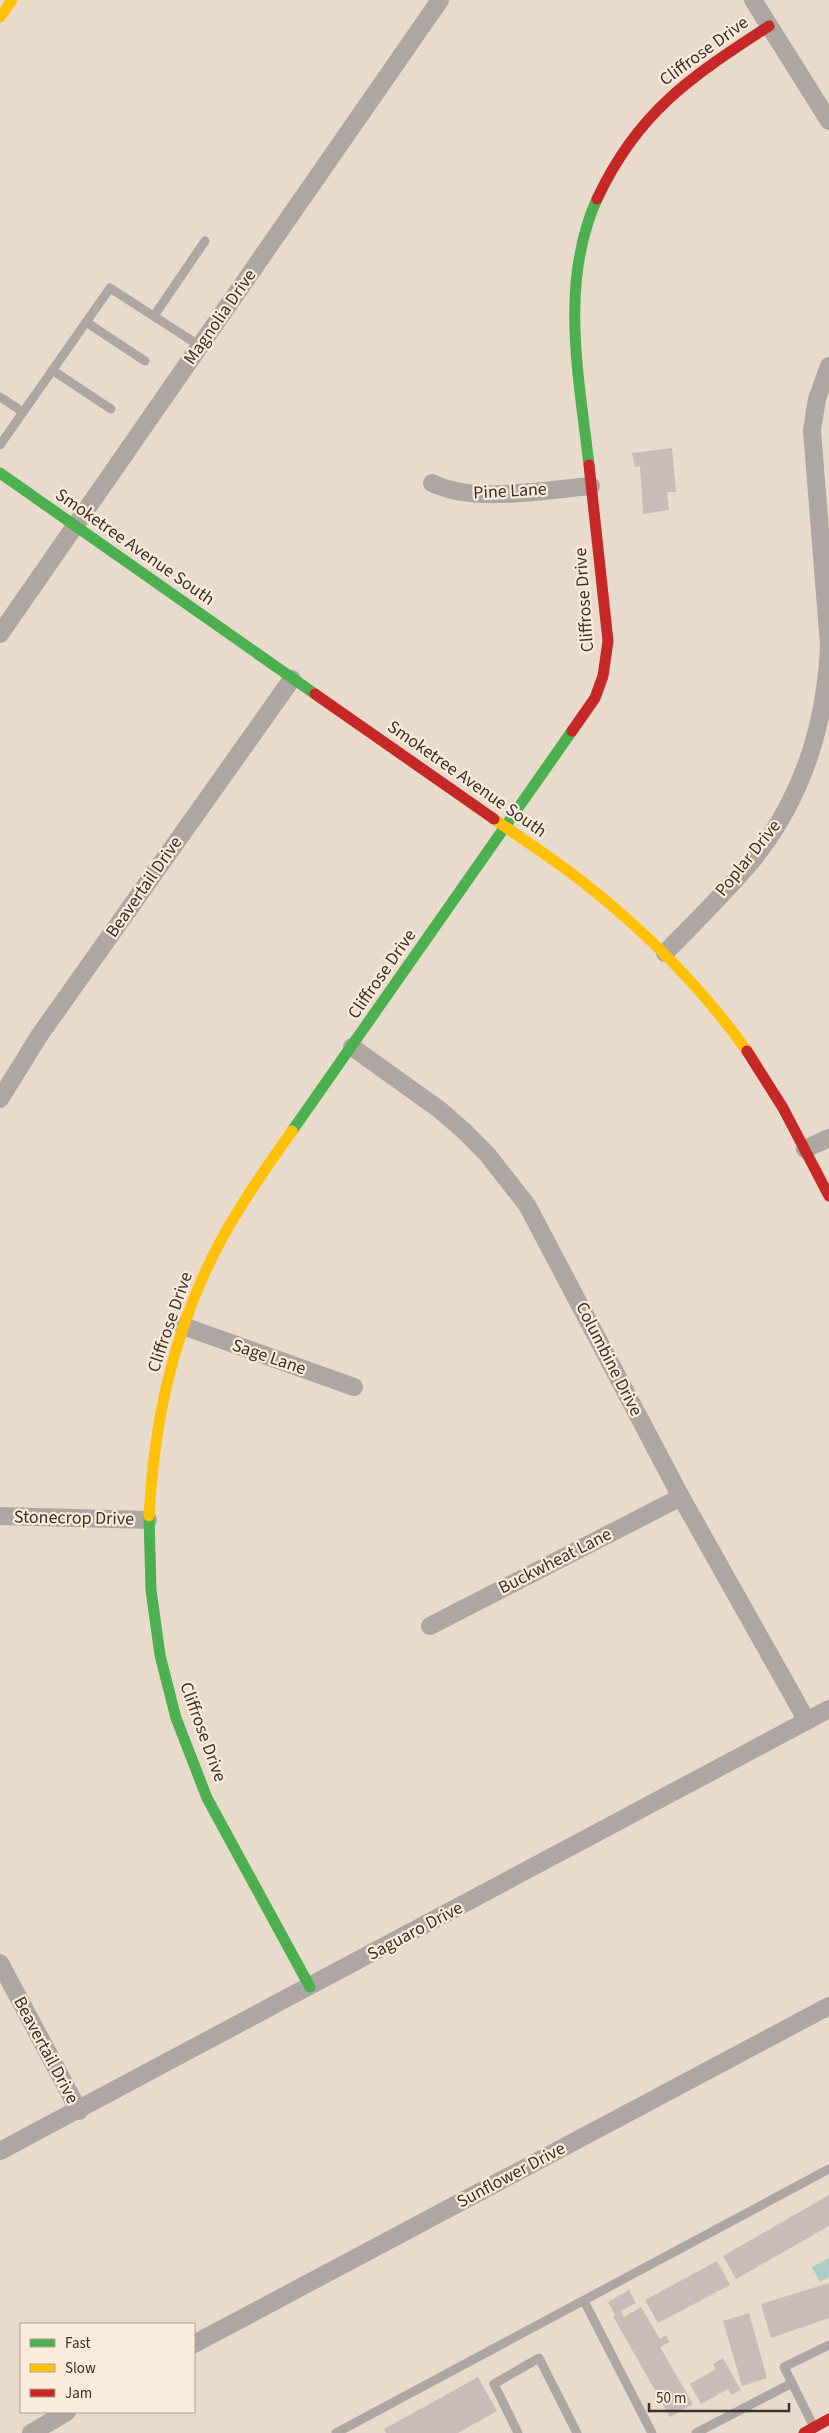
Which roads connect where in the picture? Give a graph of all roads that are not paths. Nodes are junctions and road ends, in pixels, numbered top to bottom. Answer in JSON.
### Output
{"nodes":[{"id":1,"x":12,"y":0,"type":"edge"},
{"id":2,"x":440,"y":0,"type":"edge"},
{"id":3,"x":753,"y":0,"type":"edge"},
{"id":4,"x":0,"y":17,"type":"edge"},
{"id":5,"x":770,"y":26,"type":"junction"},
{"id":6,"x":829,"y":121,"type":"edge"},
{"id":7,"x":205,"y":241,"type":"dead end"},
{"id":8,"x":154,"y":316,"type":"junction"},
{"id":9,"x":86,"y":322,"type":"junction"},
{"id":10,"x":200,"y":346,"type":"junction"},
{"id":11,"x":145,"y":361,"type":"dead end"},
{"id":12,"x":829,"y":366,"type":"edge"},
{"id":13,"x":52,"y":370,"type":"junction"},
{"id":14,"x":0,"y":397,"type":"edge"},
{"id":15,"x":110,"y":408,"type":"dead end"},
{"id":16,"x":23,"y":412,"type":"junction"},
{"id":17,"x":0,"y":445,"type":"edge"},
{"id":18,"x":0,"y":473,"type":"edge"},
{"id":19,"x":432,"y":483,"type":"dead end"},
{"id":20,"x":591,"y":486,"type":"junction"},
{"id":21,"x":76,"y":526,"type":"junction"},
{"id":22,"x":0,"y":634,"type":"edge"},
{"id":23,"x":292,"y":679,"type":"junction"},
{"id":24,"x":506,"y":828,"type":"junction"},
{"id":25,"x":665,"y":953,"type":"junction"},
{"id":26,"x":352,"y":1047,"type":"junction"},
{"id":27,"x":0,"y":1099,"type":"edge"},
{"id":28,"x":829,"y":1138,"type":"edge"},
{"id":29,"x":805,"y":1150,"type":"junction"},
{"id":30,"x":829,"y":1196,"type":"edge"},
{"id":31,"x":184,"y":1326,"type":"junction"},
{"id":32,"x":354,"y":1387,"type":"dead end"},
{"id":33,"x":680,"y":1497,"type":"junction"},
{"id":34,"x":0,"y":1516,"type":"edge"},
{"id":35,"x":148,"y":1520,"type":"junction"},
{"id":36,"x":430,"y":1626,"type":"dead end"},
{"id":37,"x":829,"y":1709,"type":"edge"},
{"id":38,"x":807,"y":1721,"type":"junction"},
{"id":39,"x":0,"y":1963,"type":"edge"},
{"id":40,"x":310,"y":1987,"type":"junction"},
{"id":41,"x":829,"y":2006,"type":"edge"},
{"id":42,"x":79,"y":2110,"type":"junction"},
{"id":43,"x":0,"y":2151,"type":"edge"},
{"id":44,"x":829,"y":2169,"type":"edge"},
{"id":45,"x":584,"y":2301,"type":"junction"},
{"id":46,"x":195,"y":2343,"type":"edge"},
{"id":47,"x":829,"y":2345,"type":"edge"},
{"id":48,"x":792,"y":2383,"type":"junction"},
{"id":49,"x":65,"y":2413,"type":"edge"},
{"id":50,"x":829,"y":2420,"type":"edge"},
{"id":51,"x":809,"y":2430,"type":"edge"},
{"id":52,"x":31,"y":2433,"type":"edge"},
{"id":53,"x":336,"y":2433,"type":"edge"},
{"id":54,"x":518,"y":2433,"type":"edge"},
{"id":55,"x":577,"y":2433,"type":"edge"},
{"id":56,"x":652,"y":2433,"type":"edge"},
{"id":57,"x":696,"y":2433,"type":"edge"}],
"edges":[{"from":1,"to":4,"type":"street"},
{"from":2,"to":10,"type":"street","name":"Magnolia Drive"},
{"from":3,"to":5,"type":"street"},
{"from":5,"to":6,"type":"street"},
{"from":5,"to":20,"type":"street","name":"Cliffrose Drive"},
{"from":7,"to":8,"type":"lane"},
{"from":8,"to":9,"type":"lane"},
{"from":8,"to":10,"type":"lane"},
{"from":9,"to":11,"type":"lane"},
{"from":9,"to":13,"type":"lane"},
{"from":10,"to":21,"type":"street","name":"Magnolia Drive"},
{"from":12,"to":25,"type":"street","name":"Poplar Drive"},
{"from":13,"to":15,"type":"lane"},
{"from":13,"to":16,"type":"lane"},
{"from":14,"to":16,"type":"lane"},
{"from":16,"to":17,"type":"lane"},
{"from":18,"to":21,"type":"street","name":"Smoketree Avenue South"},
{"from":19,"to":20,"type":"street","name":"Pine Lane"},
{"from":20,"to":24,"type":"street","name":"Cliffrose Drive"},
{"from":21,"to":22,"type":"street","name":"Magnolia Drive"},
{"from":21,"to":23,"type":"street","name":"Smoketree Avenue South"},
{"from":23,"to":24,"type":"street","name":"Smoketree Avenue South"},
{"from":23,"to":27,"type":"street","name":"Beavertail Drive"},
{"from":24,"to":25,"type":"street","name":"Smoketree Avenue South"},
{"from":24,"to":26,"type":"street","name":"Cliffrose Drive"},
{"from":25,"to":29,"type":"street","name":"Smoketree Avenue South"},
{"from":26,"to":31,"type":"street","name":"Cliffrose Drive"},
{"from":26,"to":33,"type":"street","name":"Columbine Drive"},
{"from":28,"to":29,"type":"street"},
{"from":29,"to":30,"type":"street","name":"Smoketree Avenue South"},
{"from":31,"to":32,"type":"street","name":"Sage Lane"},
{"from":31,"to":35,"type":"street","name":"Cliffrose Drive"},
{"from":33,"to":36,"type":"street","name":"Buckwheat Lane"},
{"from":33,"to":38,"type":"street","name":"Columbine Drive"},
{"from":34,"to":35,"type":"street","name":"Stonecrop Drive"},
{"from":35,"to":40,"type":"street","name":"Cliffrose Drive"},
{"from":37,"to":38,"type":"street","name":"Saguaro Drive"},
{"from":38,"to":40,"type":"street","name":"Saguaro Drive"},
{"from":39,"to":42,"type":"street","name":"Beavertail Drive"},
{"from":40,"to":42,"type":"street","name":"Saguaro Drive"},
{"from":41,"to":46,"type":"street","name":"Sunflower Drive"},
{"from":42,"to":43,"type":"street","name":"Saguaro Drive"},
{"from":44,"to":45,"type":"lane"},
{"from":45,"to":53,"type":"lane"},
{"from":45,"to":56,"type":"lane"},
{"from":47,"to":48,"type":"lane"},
{"from":48,"to":51,"type":"lane"},
{"from":48,"to":57,"type":"lane"},
{"from":49,"to":52,"type":"street"},
{"from":50,"to":51,"type":"street"},
{"from":54,"to":55,"type":"lane"}]}
